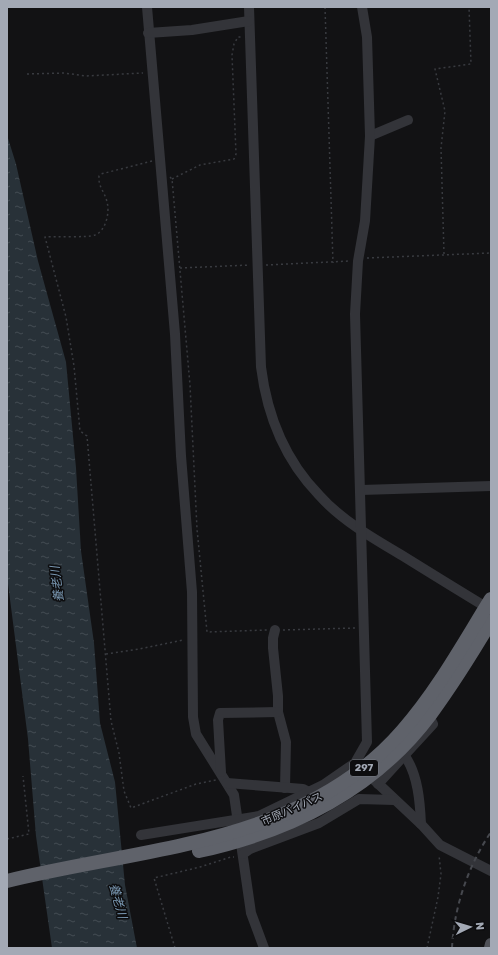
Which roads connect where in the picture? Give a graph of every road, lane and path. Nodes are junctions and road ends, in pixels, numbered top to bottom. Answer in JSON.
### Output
{"nodes":[{"id":1,"x":146,"y":7,"type":"edge"},
{"id":2,"x":249,"y":7,"type":"edge"},
{"id":3,"x":325,"y":7,"type":"edge"},
{"id":4,"x":362,"y":7,"type":"edge"},
{"id":5,"x":469,"y":7,"type":"edge"},
{"id":6,"x":249,"y":21,"type":"junction"},
{"id":7,"x":148,"y":32,"type":"junction"},
{"id":8,"x":250,"y":36,"type":"junction"},
{"id":9,"x":151,"y":72,"type":"junction"},
{"id":10,"x":27,"y":74,"type":"dead end"},
{"id":11,"x":408,"y":120,"type":"dead end"},
{"id":12,"x":370,"y":136,"type":"junction"},
{"id":13,"x":160,"y":163,"type":"junction"},
{"id":14,"x":172,"y":179,"type":"junction"},
{"id":15,"x":491,"y":252,"type":"edge"},
{"id":16,"x":444,"y":254,"type":"junction"},
{"id":17,"x":358,"y":260,"type":"junction"},
{"id":18,"x":333,"y":263,"type":"junction"},
{"id":19,"x":257,"y":265,"type":"junction"},
{"id":20,"x":180,"y":268,"type":"junction"},
{"id":21,"x":491,"y":486,"type":"edge"},
{"id":22,"x":361,"y":490,"type":"junction"},
{"id":23,"x":361,"y":530,"type":"junction"},
{"id":24,"x":489,"y":605,"type":"edge"},
{"id":25,"x":491,"y":621,"type":"edge"},
{"id":26,"x":365,"y":627,"type":"junction"},
{"id":27,"x":275,"y":630,"type":"junction"},
{"id":28,"x":193,"y":639,"type":"junction"},
{"id":29,"x":106,"y":654,"type":"junction"},
{"id":30,"x":278,"y":712,"type":"junction"},
{"id":31,"x":429,"y":716,"type":"junction"},
{"id":32,"x":405,"y":756,"type":"junction"},
{"id":33,"x":23,"y":776,"type":"dead end"},
{"id":34,"x":224,"y":779,"type":"junction"},
{"id":35,"x":374,"y":780,"type":"junction"},
{"id":36,"x":285,"y":788,"type":"junction"},
{"id":37,"x":309,"y":792,"type":"junction"},
{"id":38,"x":394,"y":800,"type":"junction"},
{"id":39,"x":421,"y":824,"type":"junction"},
{"id":40,"x":141,"y":835,"type":"dead end"},
{"id":41,"x":7,"y":839,"type":"edge"},
{"id":42,"x":241,"y":841,"type":"junction"},
{"id":43,"x":440,"y":845,"type":"junction"},
{"id":44,"x":491,"y":871,"type":"edge"},
{"id":45,"x":12,"y":885,"type":"edge"},
{"id":46,"x":491,"y":944,"type":"edge"},
{"id":47,"x":175,"y":948,"type":"edge"},
{"id":48,"x":264,"y":948,"type":"edge"},
{"id":49,"x":428,"y":948,"type":"edge"},
{"id":50,"x":490,"y":948,"type":"edge"}],
"edges":[{"from":1,"to":7,"type":"street"},
{"from":2,"to":6,"type":"street"},
{"from":3,"to":18,"type":"path"},
{"from":4,"to":12,"type":"street"},
{"from":5,"to":16,"type":"path"},
{"from":6,"to":7,"type":"street"},
{"from":6,"to":8,"type":"street"},
{"from":7,"to":9,"type":"street"},
{"from":8,"to":14,"type":"path"},
{"from":8,"to":19,"type":"street"},
{"from":9,"to":10,"type":"path"},
{"from":9,"to":13,"type":"street"},
{"from":11,"to":12,"type":"street"},
{"from":12,"to":17,"type":"street"},
{"from":13,"to":14,"type":"path"},
{"from":13,"to":28,"type":"street"},
{"from":13,"to":29,"type":"path"},
{"from":14,"to":20,"type":"path"},
{"from":15,"to":16,"type":"path"},
{"from":16,"to":17,"type":"path"},
{"from":17,"to":18,"type":"path"},
{"from":17,"to":22,"type":"street"},
{"from":18,"to":19,"type":"path"},
{"from":19,"to":20,"type":"path"},
{"from":19,"to":23,"type":"street"},
{"from":20,"to":27,"type":"path"},
{"from":21,"to":22,"type":"street"},
{"from":22,"to":23,"type":"street"},
{"from":23,"to":24,"type":"street"},
{"from":23,"to":26,"type":"street"},
{"from":24,"to":42,"type":"highway","name":"市原バイパス","number":"297"},
{"from":25,"to":31,"type":"highway","name":"市原バイパス","number":"297"},
{"from":26,"to":27,"type":"path"},
{"from":26,"to":37,"type":"street"},
{"from":27,"to":30,"type":"street"},
{"from":28,"to":29,"type":"path"},
{"from":28,"to":34,"type":"street"},
{"from":29,"to":34,"type":"path"},
{"from":30,"to":34,"type":"street"},
{"from":30,"to":36,"type":"street"},
{"from":31,"to":32,"type":"street"},
{"from":31,"to":35,"type":"highway","name":"市原バイパス","number":"297"},
{"from":32,"to":35,"type":"street"},
{"from":32,"to":39,"type":"street"},
{"from":33,"to":41,"type":"path"},
{"from":34,"to":36,"type":"street"},
{"from":34,"to":42,"type":"street"},
{"from":35,"to":38,"type":"street"},
{"from":35,"to":42,"type":"highway","name":"市原バイパス","number":"297"},
{"from":36,"to":37,"type":"street"},
{"from":37,"to":42,"type":"street"},
{"from":38,"to":39,"type":"street"},
{"from":38,"to":42,"type":"street"},
{"from":39,"to":43,"type":"street"},
{"from":40,"to":42,"type":"street"},
{"from":42,"to":45,"type":"highway","name":"市原バイパス","number":"297"},
{"from":42,"to":47,"type":"path"},
{"from":42,"to":48,"type":"street"},
{"from":43,"to":44,"type":"street"},
{"from":43,"to":49,"type":"path"},
{"from":46,"to":50,"type":"main road"}]}
